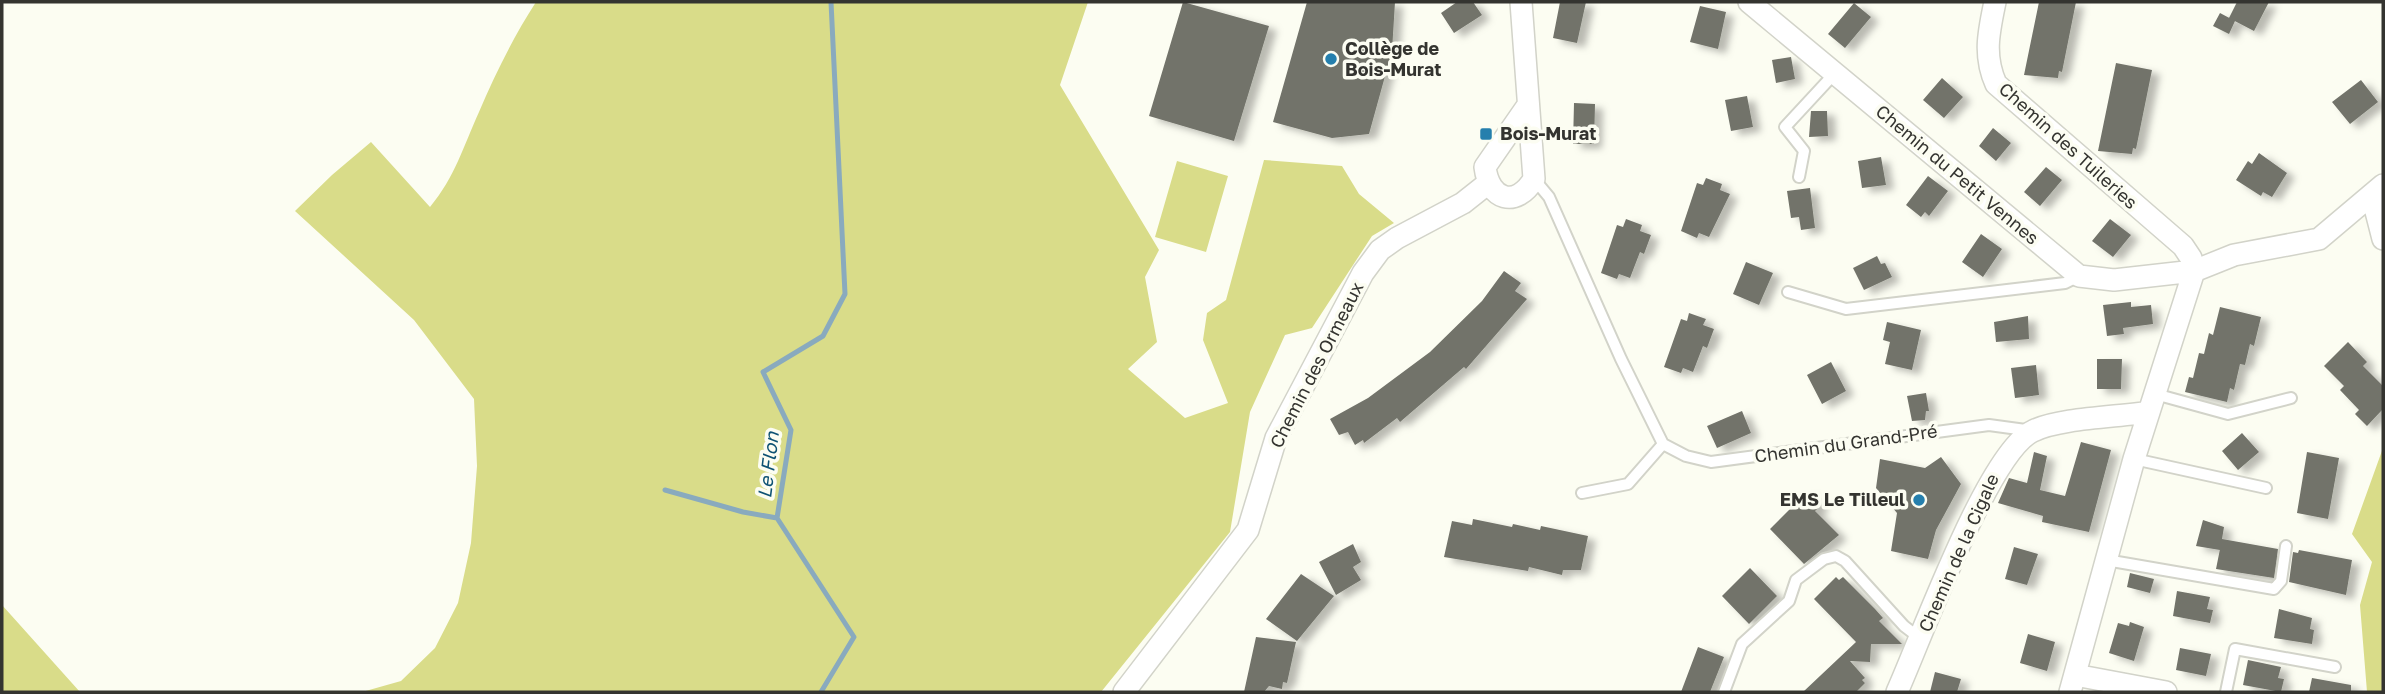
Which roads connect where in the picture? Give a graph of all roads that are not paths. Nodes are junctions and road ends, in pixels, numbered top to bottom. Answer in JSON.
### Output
{"nodes":[{"id":1,"x":1521,"y":2,"type":"edge"},
{"id":2,"x":1749,"y":2,"type":"edge"},
{"id":3,"x":1995,"y":2,"type":"edge"},
{"id":4,"x":1835,"y":73,"type":"junction"},
{"id":5,"x":1528,"y":104,"type":"junction"},
{"id":6,"x":1799,"y":177,"type":"dead end"},
{"id":7,"x":1534,"y":179,"type":"junction"},
{"id":8,"x":1487,"y":184,"type":"junction"},
{"id":9,"x":2377,"y":191,"type":"edge"},
{"id":10,"x":2383,"y":239,"type":"edge"},
{"id":11,"x":2194,"y":271,"type":"junction"},
{"id":12,"x":2079,"y":276,"type":"junction"},
{"id":13,"x":1788,"y":292,"type":"dead end"},
{"id":14,"x":2291,"y":398,"type":"dead end"},
{"id":15,"x":2152,"y":403,"type":"junction"},
{"id":16,"x":2032,"y":431,"type":"junction"},
{"id":17,"x":1663,"y":444,"type":"junction"},
{"id":18,"x":2134,"y":459,"type":"junction"},
{"id":19,"x":2266,"y":488,"type":"dead end"},
{"id":20,"x":1582,"y":493,"type":"dead end"},
{"id":21,"x":2286,"y":546,"type":"dead end"},
{"id":22,"x":2106,"y":560,"type":"junction"},
{"id":23,"x":1921,"y":639,"type":"junction"},
{"id":24,"x":2335,"y":667,"type":"dead end"},
{"id":25,"x":2073,"y":684,"type":"edge"},
{"id":26,"x":1124,"y":692,"type":"edge"},
{"id":27,"x":1724,"y":692,"type":"edge"},
{"id":28,"x":1897,"y":692,"type":"edge"},
{"id":29,"x":2166,"y":692,"type":"edge"},
{"id":30,"x":2226,"y":692,"type":"edge"}],
"edges":[{"from":1,"to":5,"type":"street"},
{"from":2,"to":4,"type":"street","name":"Chemin du Petit Vennes"},
{"from":3,"to":11,"type":"street","name":"Chemin des Tuileries"},
{"from":4,"to":6,"type":"lane"},
{"from":4,"to":12,"type":"street","name":"Chemin du Petit Vennes"},
{"from":5,"to":7,"type":"street"},
{"from":5,"to":8,"type":"street"},
{"from":7,"to":8,"type":"street"},
{"from":7,"to":17,"type":"lane"},
{"from":8,"to":26,"type":"street","name":"Chemin des Ormeaux"},
{"from":9,"to":10,"type":"street"},
{"from":9,"to":11,"type":"street"},
{"from":11,"to":12,"type":"street"},
{"from":11,"to":15,"type":"street"},
{"from":12,"to":13,"type":"lane"},
{"from":14,"to":15,"type":"lane"},
{"from":15,"to":16,"type":"street"},
{"from":15,"to":18,"type":"street"},
{"from":16,"to":17,"type":"lane","name":"Chemin du Grand-Pré"},
{"from":16,"to":23,"type":"street","name":"Chemin de la Cigale"},
{"from":17,"to":20,"type":"lane"},
{"from":18,"to":19,"type":"lane"},
{"from":18,"to":22,"type":"street"},
{"from":21,"to":22,"type":"lane"},
{"from":22,"to":25,"type":"street"},
{"from":23,"to":27,"type":"lane","name":"Chemin de la Cigale"},
{"from":23,"to":28,"type":"street","name":"Chemin de la Cigale"},
{"from":24,"to":30,"type":"lane"},
{"from":25,"to":29,"type":"street"}]}
